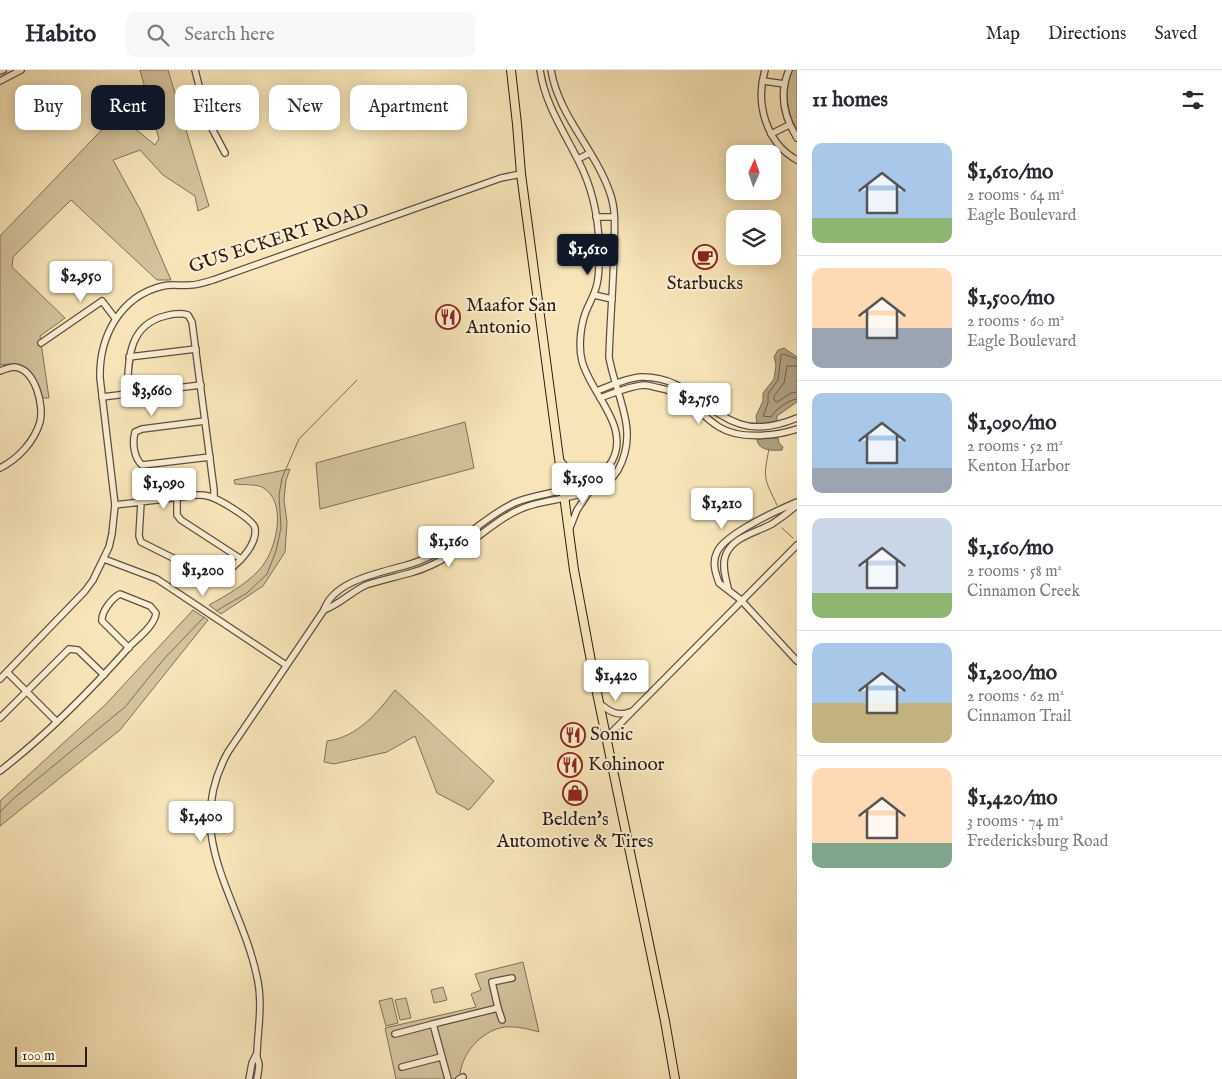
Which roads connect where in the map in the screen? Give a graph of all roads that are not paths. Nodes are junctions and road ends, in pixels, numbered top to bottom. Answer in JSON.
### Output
{"nodes":[{"id":1,"x":21,"y":70,"type":"edge"},
{"id":2,"x":195,"y":70,"type":"edge"},
{"id":3,"x":511,"y":70,"type":"edge"},
{"id":4,"x":540,"y":70,"type":"edge"},
{"id":5,"x":551,"y":70,"type":"edge"},
{"id":6,"x":765,"y":70,"type":"edge"},
{"id":7,"x":789,"y":70,"type":"edge"},
{"id":8,"x":763,"y":80,"type":"junction"},
{"id":9,"x":0,"y":81,"type":"edge"},
{"id":10,"x":785,"y":84,"type":"junction"},
{"id":11,"x":789,"y":125,"type":"junction"},
{"id":12,"x":771,"y":134,"type":"junction"},
{"id":13,"x":797,"y":138,"type":"edge"},
{"id":14,"x":225,"y":153,"type":"dead end"},
{"id":15,"x":590,"y":153,"type":"junction"},
{"id":16,"x":578,"y":159,"type":"junction"},
{"id":17,"x":797,"y":160,"type":"edge"},
{"id":18,"x":521,"y":174,"type":"junction"},
{"id":19,"x":596,"y":217,"type":"junction"},
{"id":20,"x":614,"y":217,"type":"junction"},
{"id":21,"x":594,"y":295,"type":"junction"},
{"id":22,"x":612,"y":299,"type":"junction"},
{"id":23,"x":115,"y":318,"type":"junction"},
{"id":24,"x":41,"y":343,"type":"dead end"},
{"id":25,"x":196,"y":348,"type":"junction"},
{"id":26,"x":129,"y":357,"type":"junction"},
{"id":27,"x":0,"y":371,"type":"edge"},
{"id":28,"x":200,"y":384,"type":"junction"},
{"id":29,"x":615,"y":384,"type":"junction"},
{"id":30,"x":597,"y":392,"type":"junction"},
{"id":31,"x":617,"y":392,"type":"junction"},
{"id":32,"x":127,"y":394,"type":"junction"},
{"id":33,"x":102,"y":398,"type":"junction"},
{"id":34,"x":600,"y":398,"type":"junction"},
{"id":35,"x":797,"y":418,"type":"edge"},
{"id":36,"x":205,"y":420,"type":"junction"},
{"id":37,"x":797,"y":429,"type":"edge"},
{"id":38,"x":210,"y":457,"type":"junction"},
{"id":39,"x":560,"y":460,"type":"junction"},
{"id":40,"x":0,"y":468,"type":"edge"},
{"id":41,"x":587,"y":482,"type":"junction"},
{"id":42,"x":591,"y":491,"type":"junction"},
{"id":43,"x":564,"y":494,"type":"junction"},
{"id":44,"x":177,"y":498,"type":"junction"},
{"id":45,"x":214,"y":498,"type":"junction"},
{"id":46,"x":141,"y":502,"type":"junction"},
{"id":47,"x":797,"y":504,"type":"edge"},
{"id":48,"x":115,"y":505,"type":"junction"},
{"id":49,"x":497,"y":513,"type":"junction"},
{"id":50,"x":502,"y":520,"type":"junction"},
{"id":51,"x":569,"y":530,"type":"junction"},
{"id":52,"x":797,"y":545,"type":"edge"},
{"id":53,"x":104,"y":559,"type":"junction"},
{"id":54,"x":241,"y":559,"type":"junction"},
{"id":55,"x":728,"y":588,"type":"junction"},
{"id":56,"x":341,"y":590,"type":"junction"},
{"id":57,"x":345,"y":597,"type":"junction"},
{"id":58,"x":741,"y":600,"type":"junction"},
{"id":59,"x":324,"y":610,"type":"junction"},
{"id":60,"x":129,"y":648,"type":"junction"},
{"id":61,"x":797,"y":661,"type":"edge"},
{"id":62,"x":286,"y":665,"type":"junction"},
{"id":63,"x":7,"y":672,"type":"junction"},
{"id":64,"x":104,"y":675,"type":"junction"},
{"id":65,"x":0,"y":679,"type":"edge"},
{"id":66,"x":26,"y":692,"type":"junction"},
{"id":67,"x":599,"y":703,"type":"junction"},
{"id":68,"x":632,"y":711,"type":"junction"},
{"id":69,"x":0,"y":718,"type":"edge"},
{"id":70,"x":57,"y":722,"type":"junction"},
{"id":71,"x":606,"y":738,"type":"junction"},
{"id":72,"x":0,"y":772,"type":"edge"},
{"id":73,"x":512,"y":978,"type":"dead end"},
{"id":74,"x":498,"y":1008,"type":"junction"},
{"id":75,"x":502,"y":1020,"type":"dead end"},
{"id":76,"x":433,"y":1024,"type":"junction"},
{"id":77,"x":395,"y":1034,"type":"dead end"},
{"id":78,"x":256,"y":1055,"type":"junction"},
{"id":79,"x":441,"y":1057,"type":"junction"},
{"id":80,"x":402,"y":1067,"type":"dead end"},
{"id":81,"x":249,"y":1079,"type":"edge"},
{"id":82,"x":257,"y":1079,"type":"edge"},
{"id":83,"x":448,"y":1079,"type":"edge"},
{"id":84,"x":675,"y":1079,"type":"edge"}],
"edges":[{"from":1,"to":9,"type":"street"},
{"from":2,"to":14,"type":"street"},
{"from":3,"to":18,"type":"main road"},
{"from":4,"to":16,"type":"street"},
{"from":5,"to":15,"type":"street"},
{"from":6,"to":8,"type":"street"},
{"from":7,"to":10,"type":"street"},
{"from":8,"to":10,"type":"street"},
{"from":8,"to":12,"type":"street"},
{"from":10,"to":11,"type":"street"},
{"from":11,"to":12,"type":"street"},
{"from":11,"to":13,"type":"street"},
{"from":12,"to":17,"type":"street"},
{"from":15,"to":16,"type":"street"},
{"from":15,"to":20,"type":"street"},
{"from":16,"to":19,"type":"street"},
{"from":18,"to":23,"type":"street","name":"GUS ECKERT ROAD"},
{"from":18,"to":39,"type":"main road"},
{"from":19,"to":20,"type":"street"},
{"from":19,"to":21,"type":"street"},
{"from":20,"to":22,"type":"street"},
{"from":21,"to":22,"type":"street"},
{"from":21,"to":30,"type":"street"},
{"from":22,"to":29,"type":"street"},
{"from":23,"to":24,"type":"street"},
{"from":23,"to":33,"type":"street"},
{"from":25,"to":26,"type":"street"},
{"from":25,"to":26,"type":"street"},
{"from":25,"to":28,"type":"street"},
{"from":26,"to":32,"type":"street"},
{"from":27,"to":40,"type":"street"},
{"from":28,"to":32,"type":"street"},
{"from":28,"to":36,"type":"street"},
{"from":29,"to":30,"type":"street"},
{"from":29,"to":31,"type":"street"},
{"from":29,"to":35,"type":"street"},
{"from":30,"to":34,"type":"street"},
{"from":31,"to":34,"type":"street"},
{"from":31,"to":37,"type":"street"},
{"from":31,"to":42,"type":"street"},
{"from":32,"to":33,"type":"street"},
{"from":33,"to":48,"type":"street"},
{"from":34,"to":41,"type":"street"},
{"from":36,"to":38,"type":"street"},
{"from":36,"to":38,"type":"street"},
{"from":38,"to":45,"type":"street"},
{"from":39,"to":41,"type":"street"},
{"from":39,"to":43,"type":"main road"},
{"from":41,"to":43,"type":"street"},
{"from":42,"to":43,"type":"street"},
{"from":42,"to":51,"type":"street"},
{"from":43,"to":49,"type":"street"},
{"from":43,"to":50,"type":"street"},
{"from":43,"to":51,"type":"main road"},
{"from":44,"to":45,"type":"street"},
{"from":44,"to":46,"type":"street"},
{"from":44,"to":54,"type":"street"},
{"from":45,"to":54,"type":"street"},
{"from":46,"to":48,"type":"street"},
{"from":46,"to":54,"type":"street"},
{"from":47,"to":55,"type":"street"},
{"from":47,"to":55,"type":"street"},
{"from":48,"to":53,"type":"street"},
{"from":49,"to":50,"type":"street"},
{"from":49,"to":56,"type":"street"},
{"from":50,"to":57,"type":"street"},
{"from":51,"to":67,"type":"main road"},
{"from":52,"to":58,"type":"street"},
{"from":53,"to":62,"type":"street"},
{"from":53,"to":63,"type":"street"},
{"from":55,"to":58,"type":"street"},
{"from":56,"to":57,"type":"street"},
{"from":56,"to":59,"type":"street"},
{"from":57,"to":59,"type":"street"},
{"from":58,"to":61,"type":"street"},
{"from":58,"to":68,"type":"street"},
{"from":59,"to":62,"type":"street"},
{"from":60,"to":60,"type":"street"},
{"from":60,"to":64,"type":"street"},
{"from":62,"to":78,"type":"street"},
{"from":63,"to":65,"type":"street"},
{"from":63,"to":66,"type":"street"},
{"from":64,"to":66,"type":"street"},
{"from":64,"to":70,"type":"street"},
{"from":66,"to":69,"type":"street"},
{"from":66,"to":70,"type":"street"},
{"from":67,"to":68,"type":"street"},
{"from":67,"to":71,"type":"main road"},
{"from":68,"to":71,"type":"street"},
{"from":70,"to":72,"type":"street"},
{"from":71,"to":84,"type":"main road"},
{"from":73,"to":74,"type":"street"},
{"from":74,"to":75,"type":"street"},
{"from":74,"to":76,"type":"street"},
{"from":76,"to":77,"type":"street"},
{"from":76,"to":79,"type":"street"},
{"from":78,"to":81,"type":"street"},
{"from":78,"to":82,"type":"street"},
{"from":79,"to":80,"type":"street"},
{"from":79,"to":83,"type":"street"}]}
